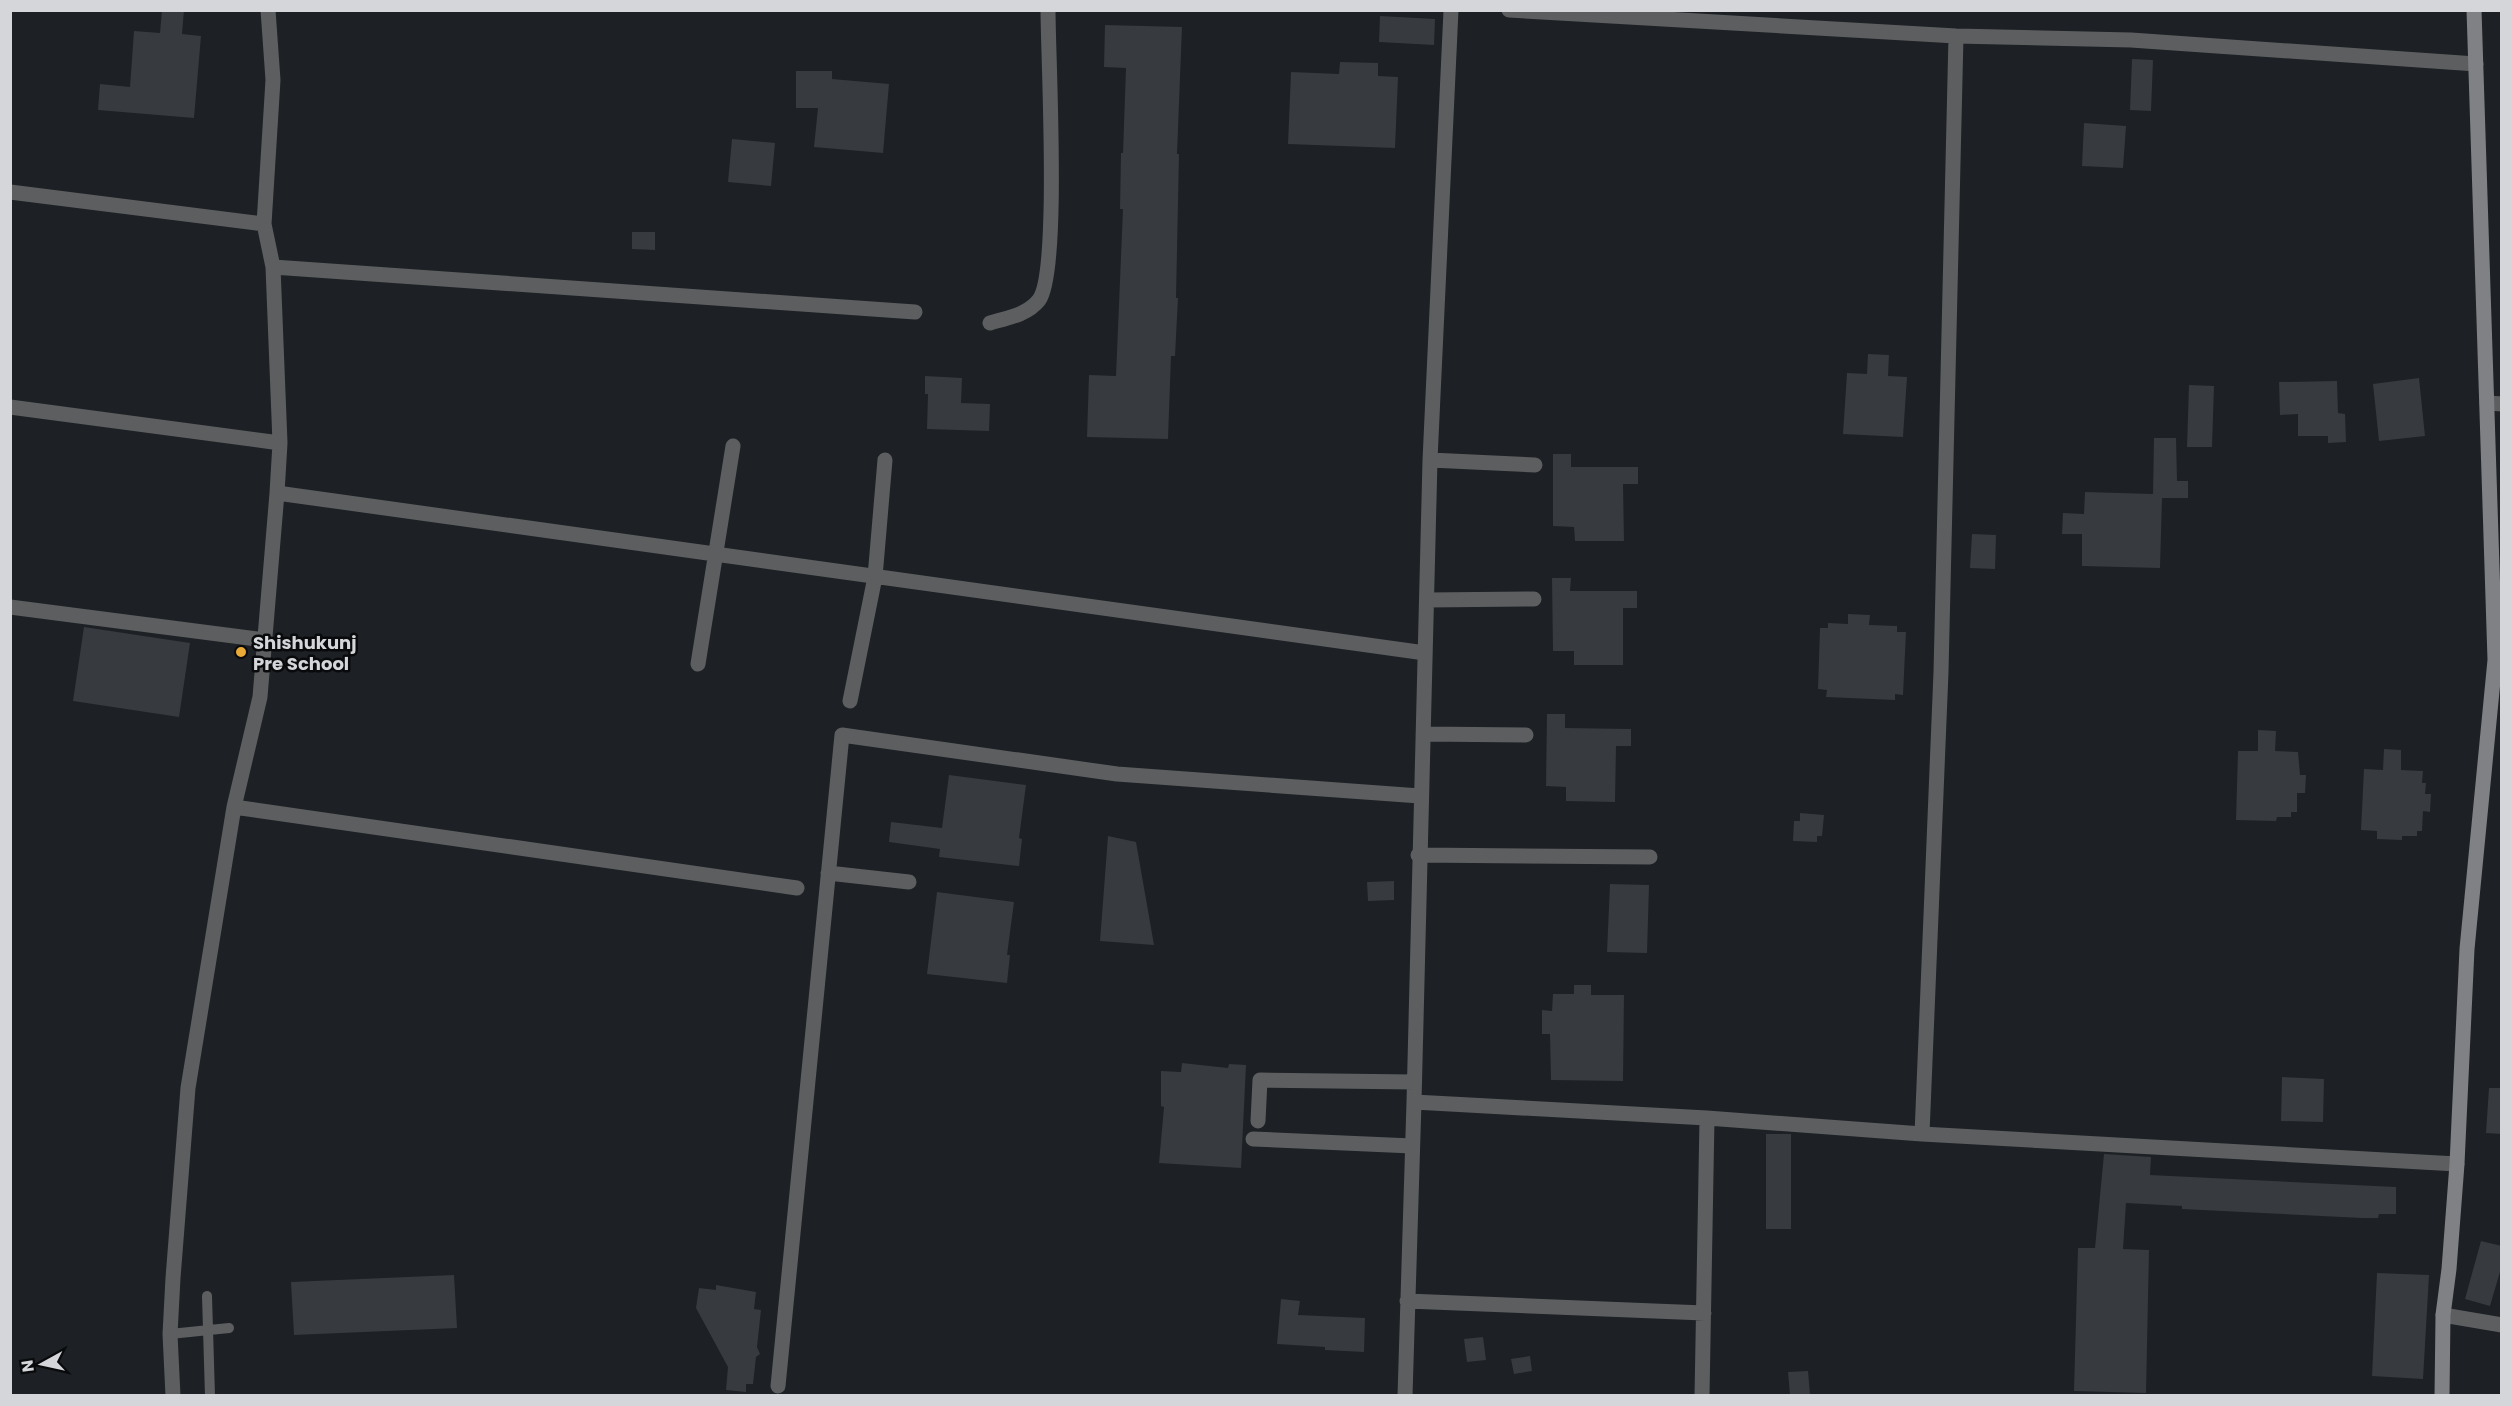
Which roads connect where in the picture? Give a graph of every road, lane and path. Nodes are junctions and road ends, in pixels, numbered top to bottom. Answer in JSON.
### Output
{"nodes":[{"id":1,"x":268,"y":10,"type":"edge"},
{"id":2,"x":1048,"y":10,"type":"edge"},
{"id":3,"x":1451,"y":10,"type":"edge"},
{"id":4,"x":1509,"y":10,"type":"edge"},
{"id":5,"x":2474,"y":10,"type":"edge"},
{"id":6,"x":1956,"y":36,"type":"junction"},
{"id":7,"x":2476,"y":64,"type":"junction"},
{"id":8,"x":10,"y":192,"type":"edge"},
{"id":9,"x":264,"y":224,"type":"junction"},
{"id":10,"x":273,"y":267,"type":"junction"},
{"id":11,"x":915,"y":312,"type":"dead end"},
{"id":12,"x":990,"y":323,"type":"dead end"},
{"id":13,"x":2494,"y":404,"type":"edge"},
{"id":14,"x":10,"y":407,"type":"edge"},
{"id":15,"x":280,"y":443,"type":"junction"},
{"id":16,"x":733,"y":446,"type":"dead end"},
{"id":17,"x":885,"y":460,"type":"dead end"},
{"id":18,"x":1430,"y":460,"type":"junction"},
{"id":19,"x":1535,"y":465,"type":"dead end"},
{"id":20,"x":277,"y":493,"type":"junction"},
{"id":21,"x":715,"y":555,"type":"junction"},
{"id":22,"x":875,"y":577,"type":"junction"},
{"id":23,"x":1534,"y":599,"type":"dead end"},
{"id":24,"x":1427,"y":600,"type":"junction"},
{"id":25,"x":10,"y":607,"type":"edge"},
{"id":26,"x":265,"y":640,"type":"junction"},
{"id":27,"x":1425,"y":653,"type":"junction"},
{"id":28,"x":698,"y":664,"type":"dead end"},
{"id":29,"x":2498,"y":664,"type":"edge"},
{"id":30,"x":850,"y":701,"type":"dead end"},
{"id":31,"x":1423,"y":734,"type":"junction"},
{"id":32,"x":1526,"y":735,"type":"dead end"},
{"id":33,"x":1420,"y":796,"type":"junction"},
{"id":34,"x":234,"y":807,"type":"junction"},
{"id":35,"x":1418,"y":855,"type":"junction"},
{"id":36,"x":1650,"y":857,"type":"dead end"},
{"id":37,"x":828,"y":873,"type":"junction"},
{"id":38,"x":909,"y":882,"type":"dead end"},
{"id":39,"x":797,"y":888,"type":"dead end"},
{"id":40,"x":1414,"y":1082,"type":"junction"},
{"id":41,"x":1414,"y":1102,"type":"junction"},
{"id":42,"x":1707,"y":1118,"type":"junction"},
{"id":43,"x":1258,"y":1120,"type":"dead end"},
{"id":44,"x":1922,"y":1134,"type":"junction"},
{"id":45,"x":1253,"y":1139,"type":"dead end"},
{"id":46,"x":1412,"y":1146,"type":"junction"},
{"id":47,"x":2457,"y":1164,"type":"junction"},
{"id":48,"x":207,"y":1296,"type":"dead end"},
{"id":49,"x":1407,"y":1301,"type":"junction"},
{"id":50,"x":1704,"y":1313,"type":"junction"},
{"id":51,"x":2443,"y":1315,"type":"junction"},
{"id":52,"x":2502,"y":1325,"type":"edge"},
{"id":53,"x":229,"y":1328,"type":"dead end"},
{"id":54,"x":208,"y":1329,"type":"junction"},
{"id":55,"x":170,"y":1334,"type":"junction"},
{"id":56,"x":778,"y":1386,"type":"dead end"},
{"id":57,"x":173,"y":1395,"type":"edge"},
{"id":58,"x":210,"y":1395,"type":"edge"},
{"id":59,"x":1406,"y":1395,"type":"edge"},
{"id":60,"x":1702,"y":1395,"type":"edge"},
{"id":61,"x":2442,"y":1395,"type":"edge"}],
"edges":[{"from":1,"to":9,"type":"street"},
{"from":2,"to":12,"type":"street"},
{"from":3,"to":18,"type":"street"},
{"from":4,"to":6,"type":"street"},
{"from":5,"to":7,"type":"street"},
{"from":6,"to":7,"type":"street"},
{"from":6,"to":44,"type":"street"},
{"from":7,"to":13,"type":"street"},
{"from":8,"to":9,"type":"street"},
{"from":9,"to":10,"type":"street"},
{"from":10,"to":11,"type":"street"},
{"from":10,"to":15,"type":"street"},
{"from":13,"to":29,"type":"street"},
{"from":14,"to":15,"type":"street"},
{"from":15,"to":20,"type":"street"},
{"from":16,"to":21,"type":"street"},
{"from":17,"to":22,"type":"street"},
{"from":18,"to":19,"type":"street"},
{"from":18,"to":24,"type":"street"},
{"from":20,"to":21,"type":"street"},
{"from":20,"to":26,"type":"street"},
{"from":21,"to":22,"type":"street"},
{"from":21,"to":28,"type":"street"},
{"from":22,"to":27,"type":"street"},
{"from":22,"to":30,"type":"street"},
{"from":23,"to":24,"type":"street"},
{"from":24,"to":27,"type":"street"},
{"from":25,"to":26,"type":"street"},
{"from":26,"to":34,"type":"street"},
{"from":27,"to":31,"type":"street"},
{"from":29,"to":47,"type":"street"},
{"from":31,"to":32,"type":"street"},
{"from":31,"to":33,"type":"street"},
{"from":33,"to":35,"type":"street"},
{"from":33,"to":37,"type":"street"},
{"from":34,"to":39,"type":"street"},
{"from":34,"to":55,"type":"street"},
{"from":35,"to":36,"type":"street"},
{"from":35,"to":40,"type":"street"},
{"from":37,"to":38,"type":"street"},
{"from":37,"to":56,"type":"street"},
{"from":40,"to":41,"type":"street"},
{"from":40,"to":43,"type":"street"},
{"from":41,"to":42,"type":"street"},
{"from":41,"to":46,"type":"street"},
{"from":42,"to":44,"type":"street"},
{"from":42,"to":50,"type":"street"},
{"from":44,"to":47,"type":"street"},
{"from":45,"to":46,"type":"street"},
{"from":46,"to":49,"type":"street"},
{"from":47,"to":51,"type":"street"},
{"from":48,"to":54,"type":"lane"},
{"from":49,"to":50,"type":"street"},
{"from":49,"to":59,"type":"street"},
{"from":50,"to":60,"type":"street"},
{"from":51,"to":52,"type":"street"},
{"from":51,"to":61,"type":"street"},
{"from":53,"to":54,"type":"lane"},
{"from":54,"to":55,"type":"lane"},
{"from":54,"to":58,"type":"lane"},
{"from":55,"to":57,"type":"street"}]}
